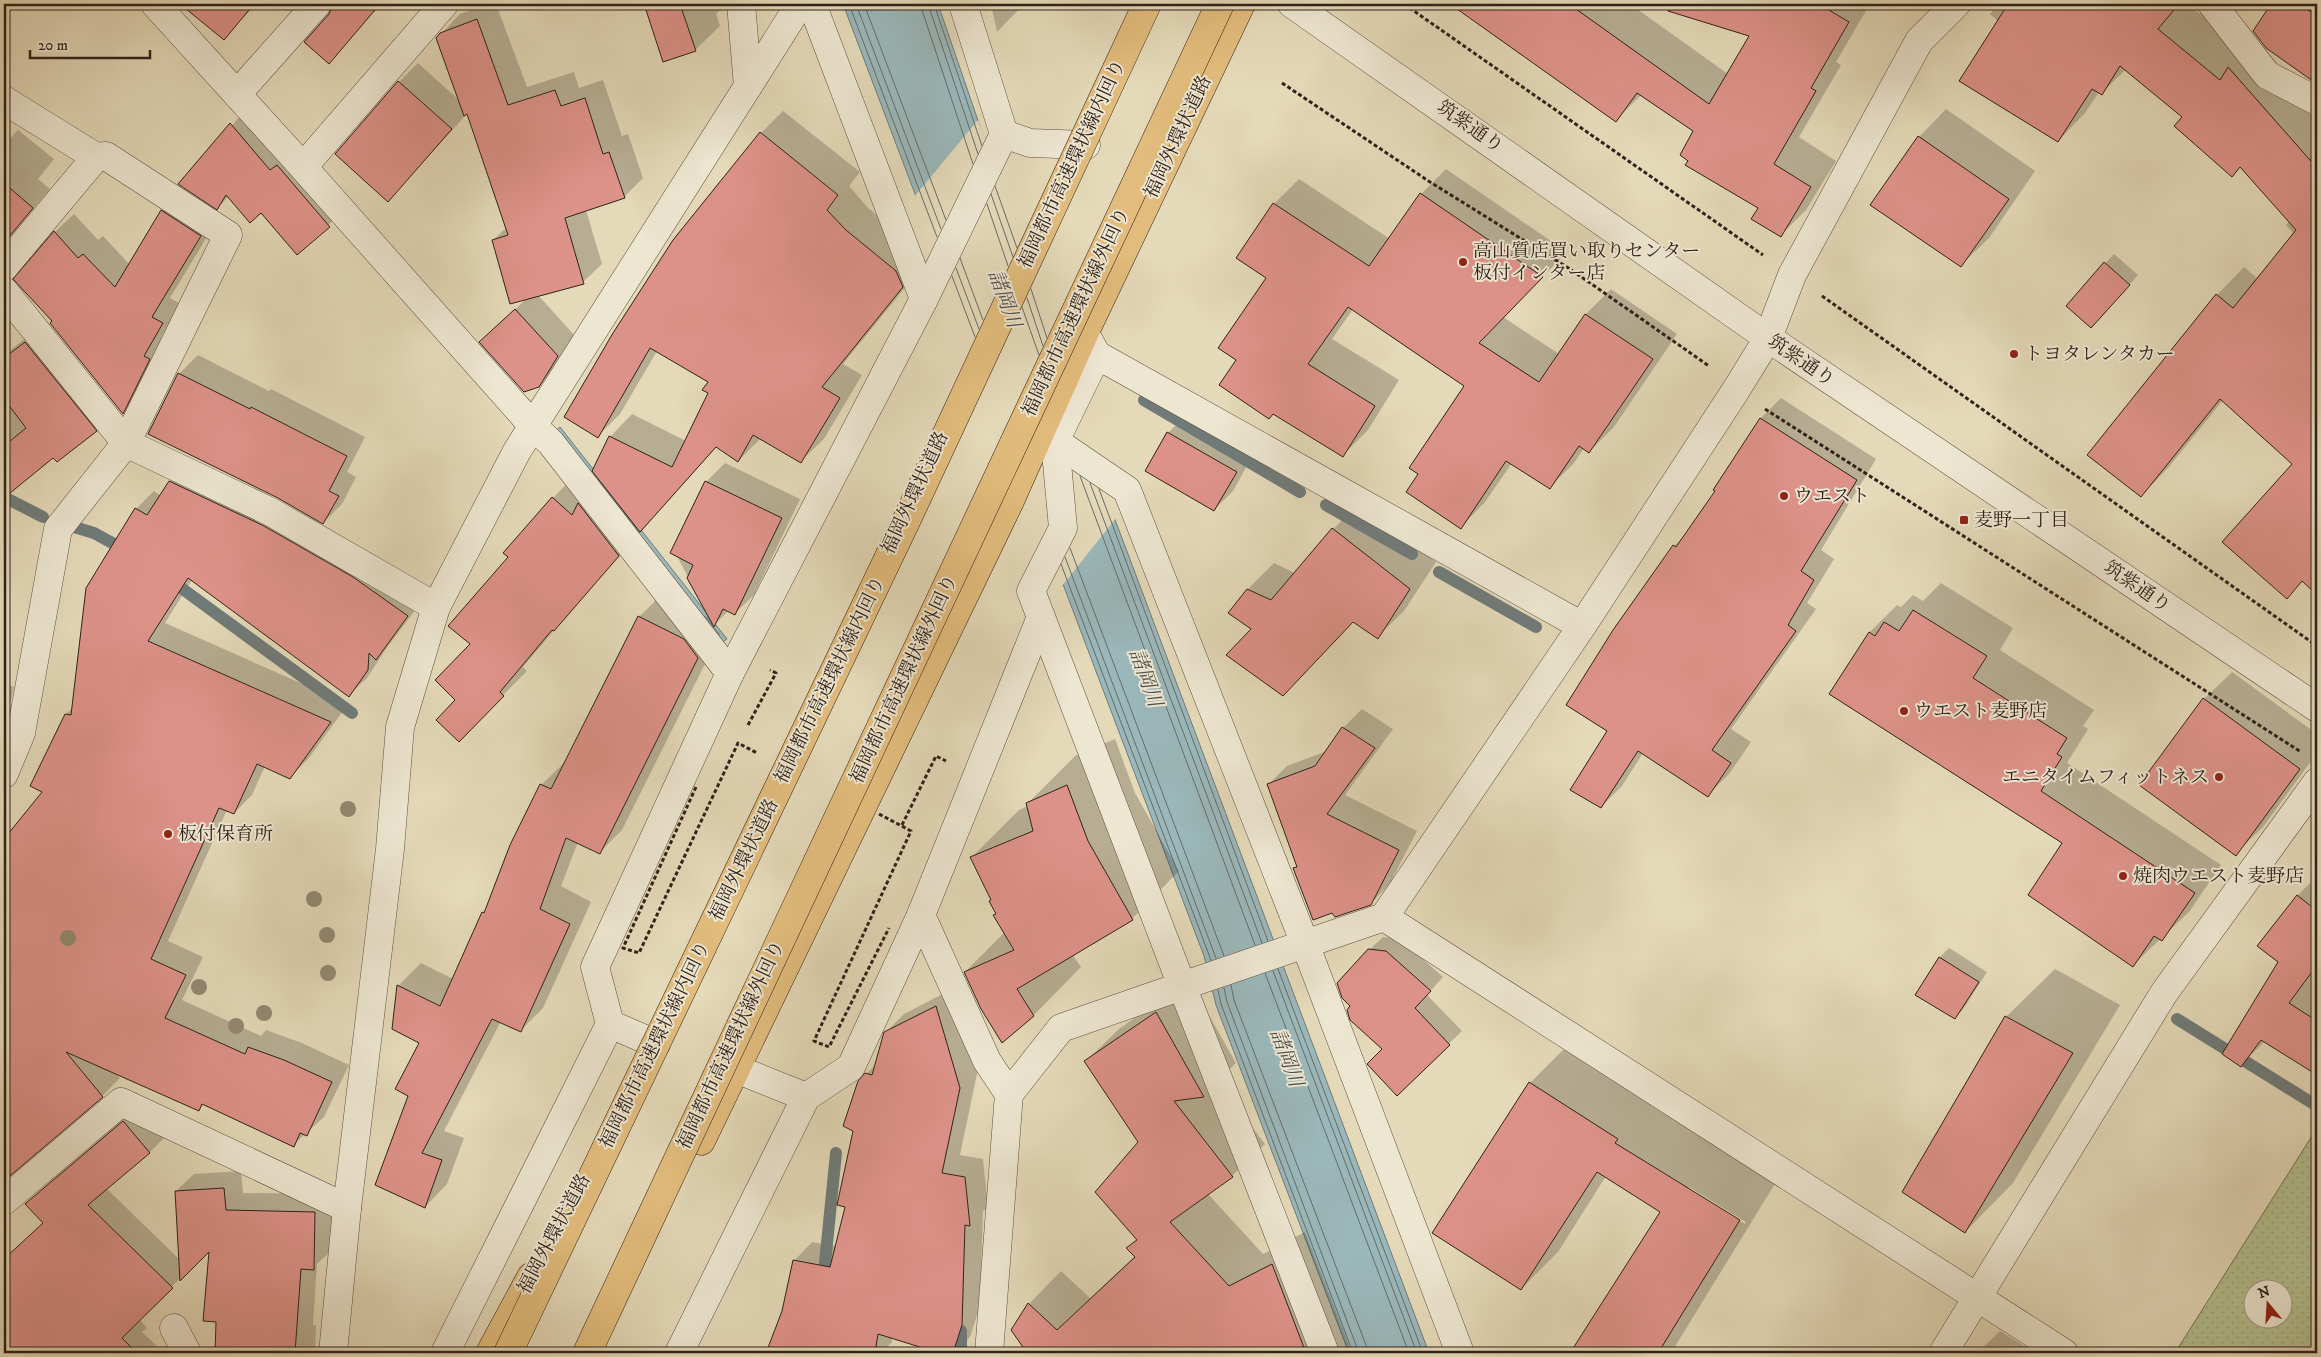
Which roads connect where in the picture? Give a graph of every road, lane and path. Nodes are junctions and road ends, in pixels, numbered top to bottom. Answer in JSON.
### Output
{"nodes":[{"id":1,"x":155,"y":4,"type":"edge"},
{"id":2,"x":317,"y":4,"type":"edge"},
{"id":3,"x":444,"y":4,"type":"edge"},
{"id":4,"x":741,"y":4,"type":"edge"},
{"id":5,"x":800,"y":4,"type":"edge"},
{"id":6,"x":812,"y":4,"type":"edge"},
{"id":7,"x":963,"y":4,"type":"edge"},
{"id":8,"x":1142,"y":4,"type":"edge"},
{"id":9,"x":1147,"y":4,"type":"edge"},
{"id":10,"x":1220,"y":4,"type":"edge"},
{"id":11,"x":1241,"y":4,"type":"edge"},
{"id":12,"x":1292,"y":4,"type":"edge"},
{"id":13,"x":1404,"y":4,"type":"edge"},
{"id":14,"x":1956,"y":4,"type":"edge"},
{"id":15,"x":2212,"y":4,"type":"edge"},
{"id":16,"x":1332,"y":15,"type":"edge"},
{"id":17,"x":1282,"y":83,"type":"dead end"},
{"id":18,"x":748,"y":86,"type":"junction"},
{"id":19,"x":237,"y":94,"type":"junction"},
{"id":20,"x":4,"y":100,"type":"edge"},
{"id":21,"x":2317,"y":101,"type":"edge"},
{"id":22,"x":1004,"y":134,"type":"junction"},
{"id":23,"x":1086,"y":145,"type":"junction"},
{"id":24,"x":96,"y":157,"type":"junction"},
{"id":25,"x":303,"y":167,"type":"junction"},
{"id":26,"x":4,"y":268,"type":"edge"},
{"id":27,"x":1792,"y":275,"type":"junction"},
{"id":28,"x":4,"y":291,"type":"edge"},
{"id":29,"x":924,"y":299,"type":"junction"},
{"id":30,"x":1768,"y":338,"type":"junction"},
{"id":31,"x":1091,"y":344,"type":"junction"},
{"id":32,"x":1736,"y":390,"type":"junction"},
{"id":33,"x":534,"y":427,"type":"junction"},
{"id":34,"x":1055,"y":441,"type":"junction"},
{"id":35,"x":126,"y":443,"type":"junction"},
{"id":36,"x":436,"y":607,"type":"junction"},
{"id":37,"x":1041,"y":618,"type":"junction"},
{"id":38,"x":1582,"y":626,"type":"junction"},
{"id":39,"x":2317,"y":646,"type":"edge"},
{"id":40,"x":730,"y":673,"type":"junction"},
{"id":41,"x":2317,"y":708,"type":"edge"},
{"id":42,"x":2313,"y":769,"type":"edge"},
{"id":43,"x":944,"y":770,"type":"dead end"},
{"id":44,"x":4,"y":774,"type":"edge"},
{"id":45,"x":902,"y":825,"type":"dead end"},
{"id":46,"x":920,"y":915,"type":"junction"},
{"id":47,"x":1384,"y":918,"type":"junction"},
{"id":48,"x":1304,"y":944,"type":"junction"},
{"id":49,"x":1182,"y":986,"type":"junction"},
{"id":50,"x":610,"y":1024,"type":"junction"},
{"id":51,"x":656,"y":1044,"type":"junction"},
{"id":52,"x":736,"y":1069,"type":"junction"},
{"id":53,"x":1009,"y":1094,"type":"junction"},
{"id":54,"x":806,"y":1097,"type":"junction"},
{"id":55,"x":4,"y":1201,"type":"edge"},
{"id":56,"x":347,"y":1208,"type":"junction"},
{"id":57,"x":1978,"y":1298,"type":"junction"},
{"id":58,"x":174,"y":1328,"type":"dead end"},
{"id":59,"x":187,"y":1353,"type":"edge"},
{"id":60,"x":333,"y":1353,"type":"edge"},
{"id":61,"x":445,"y":1353,"type":"edge"},
{"id":62,"x":490,"y":1353,"type":"edge"},
{"id":63,"x":508,"y":1353,"type":"edge"},
{"id":64,"x":587,"y":1353,"type":"edge"},
{"id":65,"x":599,"y":1353,"type":"edge"},
{"id":66,"x":679,"y":1353,"type":"edge"},
{"id":67,"x":989,"y":1353,"type":"edge"},
{"id":68,"x":1325,"y":1353,"type":"edge"},
{"id":69,"x":1460,"y":1353,"type":"edge"},
{"id":70,"x":1942,"y":1353,"type":"edge"},
{"id":71,"x":2064,"y":1353,"type":"edge"}],
"edges":[{"from":1,"to":19,"type":"street"},
{"from":2,"to":19,"type":"street"},
{"from":3,"to":25,"type":"street"},
{"from":4,"to":18,"type":"street"},
{"from":5,"to":18,"type":"street"},
{"from":6,"to":29,"type":"street"},
{"from":7,"to":22,"type":"street"},
{"from":8,"to":23,"type":"highway","name":"福岡外環状道路"},
{"from":9,"to":63,"type":"highway","name":"福岡都市高速環状線内回り","bridge":true},
{"from":10,"to":64,"type":"highway","name":"福岡都市高速環状線外回り","bridge":true},
{"from":11,"to":31,"type":"highway","name":"福岡外環状道路"},
{"from":12,"to":16,"type":"street","name":"筑紫通り"},
{"from":13,"to":27,"type":"path"},
{"from":14,"to":27,"type":"street"},
{"from":15,"to":21,"type":"street"},
{"from":16,"to":30,"type":"street","name":"筑紫通り"},
{"from":17,"to":32,"type":"path"},
{"from":18,"to":33,"type":"street"},
{"from":19,"to":25,"type":"street"},
{"from":20,"to":24,"type":"street"},
{"from":22,"to":23,"type":"street"},
{"from":22,"to":29,"type":"street"},
{"from":23,"to":51,"type":"highway","name":"福岡外環状道路"},
{"from":24,"to":26,"type":"street"},
{"from":24,"to":35,"type":"street"},
{"from":25,"to":33,"type":"street"},
{"from":27,"to":30,"type":"street"},
{"from":27,"to":39,"type":"path"},
{"from":28,"to":35,"type":"street"},
{"from":29,"to":40,"type":"street"},
{"from":30,"to":32,"type":"street"},
{"from":30,"to":41,"type":"street","name":"筑紫通り"},
{"from":31,"to":34,"type":"street"},
{"from":31,"to":38,"type":"street"},
{"from":31,"to":52,"type":"highway","name":"福岡外環状道路"},
{"from":32,"to":38,"type":"street"},
{"from":32,"to":42,"type":"path"},
{"from":33,"to":36,"type":"street"},
{"from":33,"to":40,"type":"street"},
{"from":34,"to":37,"type":"street"},
{"from":34,"to":48,"type":"street"},
{"from":35,"to":36,"type":"street"},
{"from":35,"to":44,"type":"street"},
{"from":36,"to":56,"type":"street"},
{"from":37,"to":46,"type":"street"},
{"from":37,"to":49,"type":"street"},
{"from":38,"to":47,"type":"street"},
{"from":40,"to":50,"type":"street"},
{"from":42,"to":57,"type":"street"},
{"from":43,"to":45,"type":"path"},
{"from":46,"to":53,"type":"street"},
{"from":46,"to":54,"type":"street"},
{"from":47,"to":48,"type":"street"},
{"from":47,"to":57,"type":"street"},
{"from":48,"to":49,"type":"street"},
{"from":48,"to":69,"type":"street"},
{"from":49,"to":53,"type":"street"},
{"from":49,"to":68,"type":"street"},
{"from":50,"to":51,"type":"street"},
{"from":50,"to":61,"type":"street"},
{"from":51,"to":62,"type":"highway","name":"福岡外環状道路"},
{"from":52,"to":54,"type":"street"},
{"from":52,"to":65,"type":"highway","name":"福岡外環状道路"},
{"from":53,"to":67,"type":"street"},
{"from":54,"to":66,"type":"street"},
{"from":55,"to":56,"type":"street"},
{"from":56,"to":60,"type":"street"},
{"from":57,"to":70,"type":"street"},
{"from":57,"to":71,"type":"street"},
{"from":58,"to":59,"type":"street"}]}
